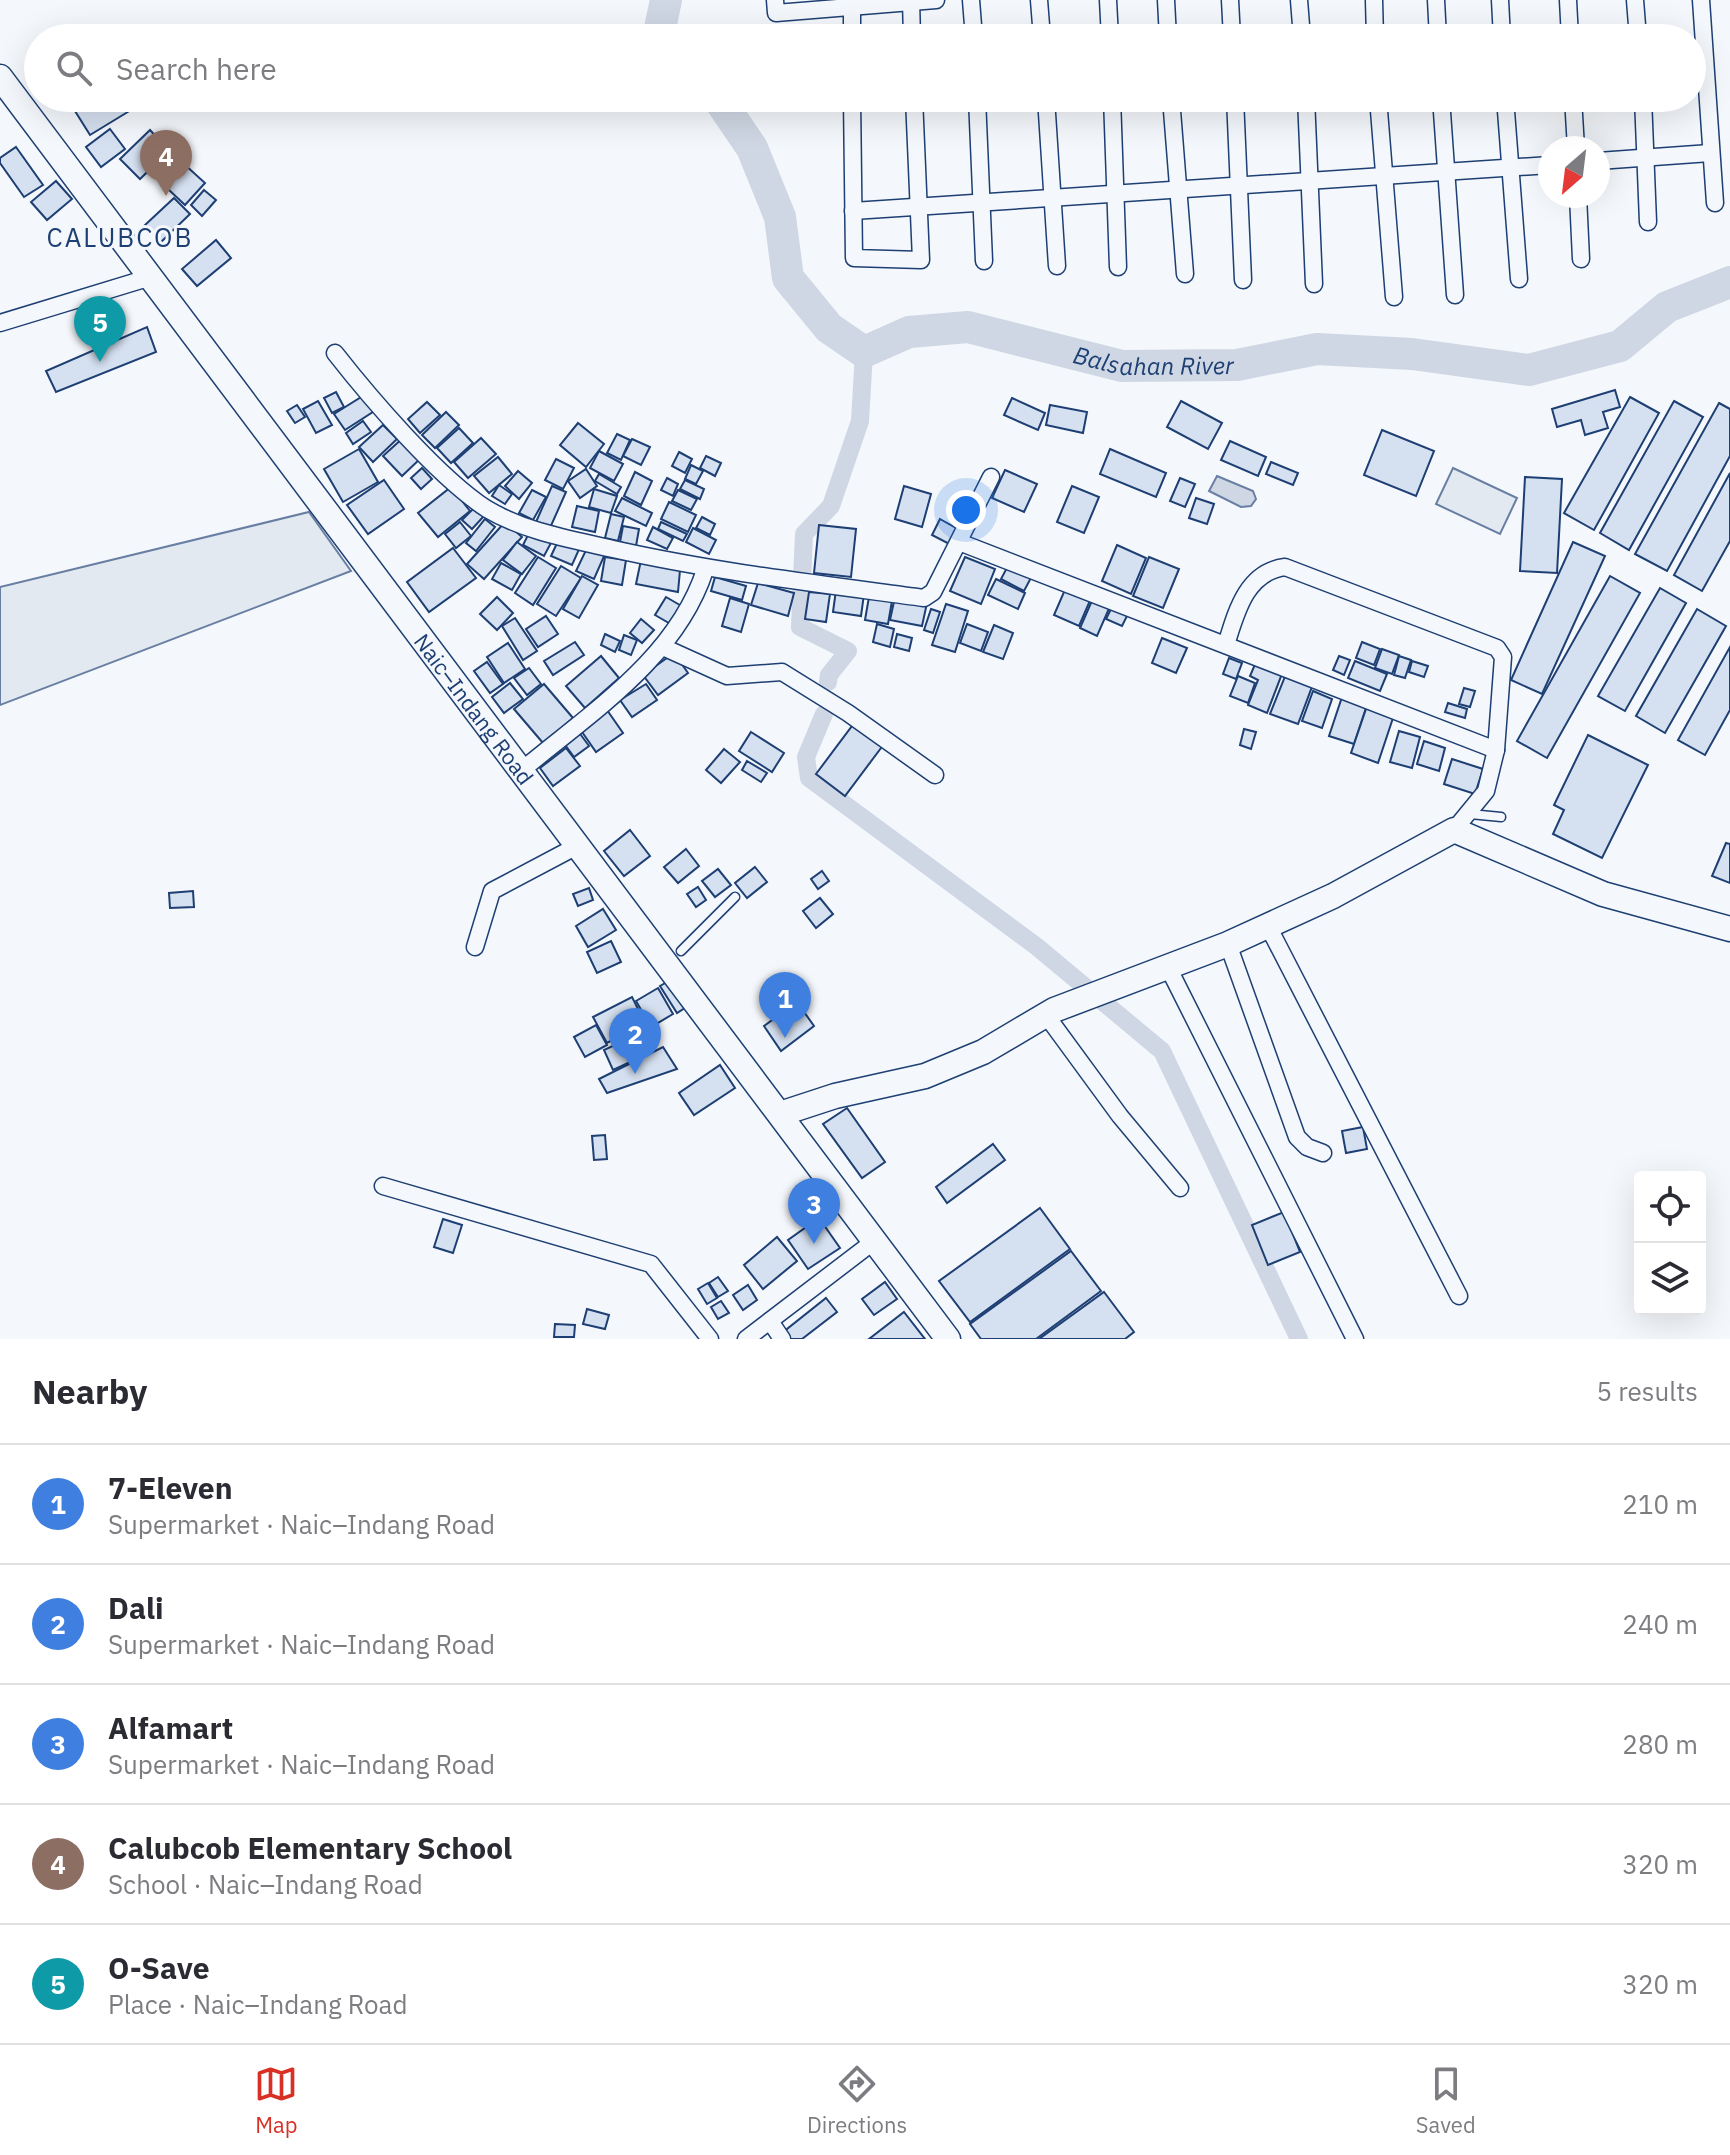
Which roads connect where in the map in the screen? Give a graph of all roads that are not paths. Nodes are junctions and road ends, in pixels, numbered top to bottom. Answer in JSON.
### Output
{"nodes":[{"id":1,"x":775,"y":0,"type":"edge"},
{"id":2,"x":936,"y":0,"type":"edge"},
{"id":3,"x":971,"y":0,"type":"edge"},
{"id":4,"x":1039,"y":0,"type":"edge"},
{"id":5,"x":1108,"y":0,"type":"edge"},
{"id":6,"x":1166,"y":0,"type":"edge"},
{"id":7,"x":1230,"y":0,"type":"edge"},
{"id":8,"x":1299,"y":0,"type":"edge"},
{"id":9,"x":1374,"y":0,"type":"edge"},
{"id":10,"x":1436,"y":0,"type":"edge"},
{"id":11,"x":1500,"y":0,"type":"edge"},
{"id":12,"x":1568,"y":0,"type":"edge"},
{"id":13,"x":1635,"y":0,"type":"edge"},
{"id":14,"x":1701,"y":0,"type":"edge"},
{"id":15,"x":911,"y":1,"type":"edge"},
{"id":16,"x":852,"y":3,"type":"edge"},
{"id":17,"x":852,"y":24,"type":"edge"},
{"id":18,"x":912,"y":24,"type":"edge"},
{"id":19,"x":973,"y":24,"type":"edge"},
{"id":20,"x":1041,"y":24,"type":"edge"},
{"id":21,"x":1109,"y":24,"type":"edge"},
{"id":22,"x":1167,"y":24,"type":"edge"},
{"id":23,"x":1231,"y":24,"type":"edge"},
{"id":24,"x":1301,"y":24,"type":"edge"},
{"id":25,"x":1375,"y":24,"type":"edge"},
{"id":26,"x":1437,"y":24,"type":"edge"},
{"id":27,"x":1501,"y":24,"type":"edge"},
{"id":28,"x":1569,"y":24,"type":"edge"},
{"id":29,"x":1637,"y":24,"type":"edge"},
{"id":30,"x":1702,"y":24,"type":"edge"},
{"id":31,"x":0,"y":77,"type":"edge"},
{"id":32,"x":1706,"y":85,"type":"edge"},
{"id":33,"x":24,"y":109,"type":"edge"},
{"id":34,"x":26,"y":112,"type":"edge"},
{"id":35,"x":852,"y":112,"type":"edge"},
{"id":36,"x":914,"y":112,"type":"edge"},
{"id":37,"x":978,"y":112,"type":"edge"},
{"id":38,"x":1047,"y":112,"type":"edge"},
{"id":39,"x":1113,"y":112,"type":"edge"},
{"id":40,"x":1172,"y":112,"type":"edge"},
{"id":41,"x":1236,"y":112,"type":"edge"},
{"id":42,"x":1307,"y":112,"type":"edge"},
{"id":43,"x":1379,"y":112,"type":"edge"},
{"id":44,"x":1442,"y":112,"type":"edge"},
{"id":45,"x":1506,"y":112,"type":"edge"},
{"id":46,"x":1574,"y":112,"type":"edge"},
{"id":47,"x":1644,"y":112,"type":"edge"},
{"id":48,"x":1575,"y":136,"type":"edge"},
{"id":49,"x":1710,"y":153,"type":"junction"},
{"id":50,"x":1648,"y":158,"type":"junction"},
{"id":51,"x":1610,"y":160,"type":"edge"},
{"id":52,"x":1538,"y":166,"type":"edge"},
{"id":53,"x":1508,"y":170,"type":"junction"},
{"id":54,"x":1445,"y":172,"type":"junction"},
{"id":55,"x":1382,"y":177,"type":"junction"},
{"id":56,"x":1312,"y":183,"type":"junction"},
{"id":57,"x":1240,"y":186,"type":"junction"},
{"id":58,"x":1176,"y":191,"type":"junction"},
{"id":59,"x":1117,"y":195,"type":"junction"},
{"id":60,"x":1053,"y":199,"type":"junction"},
{"id":61,"x":1715,"y":203,"type":"dead end"},
{"id":62,"x":984,"y":204,"type":"junction"},
{"id":63,"x":1579,"y":208,"type":"edge"},
{"id":64,"x":917,"y":209,"type":"junction"},
{"id":65,"x":853,"y":211,"type":"junction"},
{"id":66,"x":1648,"y":222,"type":"dead end"},
{"id":67,"x":1581,"y":259,"type":"dead end"},
{"id":68,"x":984,"y":261,"type":"dead end"},
{"id":69,"x":1057,"y":266,"type":"dead end"},
{"id":70,"x":1118,"y":267,"type":"dead end"},
{"id":71,"x":1185,"y":274,"type":"dead end"},
{"id":72,"x":151,"y":277,"type":"junction"},
{"id":73,"x":1519,"y":279,"type":"dead end"},
{"id":74,"x":1243,"y":280,"type":"dead end"},
{"id":75,"x":1314,"y":284,"type":"dead end"},
{"id":76,"x":1455,"y":295,"type":"dead end"},
{"id":77,"x":1394,"y":297,"type":"dead end"},
{"id":78,"x":0,"y":323,"type":"edge"},
{"id":79,"x":335,"y":353,"type":"dead end"},
{"id":80,"x":991,"y":477,"type":"dead end"},
{"id":81,"x":959,"y":542,"type":"junction"},
{"id":82,"x":705,"y":570,"type":"junction"},
{"id":83,"x":1226,"y":645,"type":"junction"},
{"id":84,"x":663,"y":647,"type":"junction"},
{"id":85,"x":1496,"y":750,"type":"junction"},
{"id":86,"x":521,"y":771,"type":"junction"},
{"id":87,"x":935,"y":775,"type":"dead end"},
{"id":88,"x":1501,"y":817,"type":"dead end"},
{"id":89,"x":1462,"y":822,"type":"junction"},
{"id":90,"x":577,"y":846,"type":"junction"},
{"id":91,"x":735,"y":897,"type":"dead end"},
{"id":92,"x":1268,"y":926,"type":"junction"},
{"id":93,"x":1730,"y":929,"type":"edge"},
{"id":94,"x":1228,"y":944,"type":"junction"},
{"id":95,"x":475,"y":947,"type":"dead end"},
{"id":96,"x":675,"y":956,"type":"junction"},
{"id":97,"x":1168,"y":967,"type":"junction"},
{"id":98,"x":1050,"y":1013,"type":"junction"},
{"id":99,"x":780,"y":1114,"type":"junction"},
{"id":100,"x":1323,"y":1153,"type":"dead end"},
{"id":101,"x":383,"y":1186,"type":"dead end"},
{"id":102,"x":1180,"y":1188,"type":"dead end"},
{"id":103,"x":873,"y":1242,"type":"junction"},
{"id":104,"x":1459,"y":1296,"type":"dead end"},
{"id":105,"x":770,"y":1321,"type":"junction"},
{"id":106,"x":710,"y":1339,"type":"edge"},
{"id":107,"x":746,"y":1339,"type":"edge"},
{"id":108,"x":782,"y":1339,"type":"edge"},
{"id":109,"x":948,"y":1339,"type":"edge"},
{"id":110,"x":1355,"y":1339,"type":"edge"}],
"edges":[{"from":1,"to":16,"type":"street"},
{"from":2,"to":15,"type":"street"},
{"from":3,"to":19,"type":"street"},
{"from":4,"to":20,"type":"street"},
{"from":5,"to":21,"type":"street"},
{"from":6,"to":22,"type":"street"},
{"from":7,"to":23,"type":"street"},
{"from":8,"to":24,"type":"street"},
{"from":9,"to":25,"type":"street"},
{"from":10,"to":26,"type":"street"},
{"from":11,"to":27,"type":"street"},
{"from":12,"to":28,"type":"street"},
{"from":13,"to":29,"type":"street"},
{"from":14,"to":30,"type":"street"},
{"from":15,"to":16,"type":"street"},
{"from":15,"to":18,"type":"street"},
{"from":16,"to":17,"type":"street"},
{"from":31,"to":33,"type":"main road","name":"Naic–Indang Road"},
{"from":32,"to":49,"type":"street"},
{"from":34,"to":72,"type":"main road","name":"Naic–Indang Road"},
{"from":35,"to":65,"type":"street"},
{"from":36,"to":64,"type":"street"},
{"from":37,"to":62,"type":"street"},
{"from":38,"to":60,"type":"street"},
{"from":39,"to":59,"type":"street"},
{"from":40,"to":58,"type":"street"},
{"from":41,"to":57,"type":"street"},
{"from":42,"to":56,"type":"street"},
{"from":43,"to":55,"type":"street"},
{"from":44,"to":54,"type":"street"},
{"from":45,"to":53,"type":"street"},
{"from":46,"to":48,"type":"street"},
{"from":47,"to":50,"type":"street"},
{"from":49,"to":50,"type":"street"},
{"from":49,"to":61,"type":"street"},
{"from":50,"to":51,"type":"street"},
{"from":50,"to":66,"type":"street"},
{"from":52,"to":53,"type":"street"},
{"from":53,"to":54,"type":"street"},
{"from":53,"to":73,"type":"street"},
{"from":54,"to":55,"type":"street"},
{"from":54,"to":76,"type":"street"},
{"from":55,"to":56,"type":"street"},
{"from":55,"to":77,"type":"street"},
{"from":56,"to":57,"type":"street"},
{"from":56,"to":75,"type":"street"},
{"from":57,"to":58,"type":"street"},
{"from":57,"to":74,"type":"street"},
{"from":58,"to":59,"type":"street"},
{"from":58,"to":71,"type":"street"},
{"from":59,"to":60,"type":"street"},
{"from":59,"to":70,"type":"street"},
{"from":60,"to":62,"type":"street"},
{"from":60,"to":69,"type":"street"},
{"from":62,"to":64,"type":"street"},
{"from":62,"to":68,"type":"street"},
{"from":63,"to":67,"type":"street"},
{"from":64,"to":65,"type":"street"},
{"from":64,"to":65,"type":"street"},
{"from":72,"to":78,"type":"street"},
{"from":72,"to":86,"type":"main road","name":"Naic–Indang Road"},
{"from":79,"to":82,"type":"street"},
{"from":80,"to":81,"type":"street"},
{"from":81,"to":82,"type":"street"},
{"from":81,"to":83,"type":"street"},
{"from":82,"to":84,"type":"street"},
{"from":83,"to":85,"type":"street"},
{"from":83,"to":85,"type":"street"},
{"from":84,"to":86,"type":"street"},
{"from":84,"to":87,"type":"street"},
{"from":85,"to":89,"type":"street"},
{"from":86,"to":90,"type":"main road","name":"Naic–Indang Road"},
{"from":88,"to":89,"type":"lane"},
{"from":89,"to":92,"type":"main road"},
{"from":89,"to":93,"type":"main road"},
{"from":90,"to":95,"type":"street"},
{"from":90,"to":96,"type":"main road","name":"Naic–Indang Road"},
{"from":91,"to":96,"type":"lane"},
{"from":92,"to":94,"type":"main road"},
{"from":92,"to":104,"type":"street"},
{"from":94,"to":97,"type":"main road"},
{"from":94,"to":100,"type":"street"},
{"from":96,"to":99,"type":"main road","name":"Naic–Indang Road"},
{"from":97,"to":98,"type":"main road"},
{"from":97,"to":110,"type":"street"},
{"from":98,"to":99,"type":"main road"},
{"from":98,"to":102,"type":"street"},
{"from":99,"to":103,"type":"main road","name":"Naic–Indang Road"},
{"from":101,"to":106,"type":"street"},
{"from":103,"to":105,"type":"street"},
{"from":103,"to":109,"type":"main road","name":"Naic–Indang Road"},
{"from":105,"to":107,"type":"street"},
{"from":105,"to":108,"type":"street"}]}
